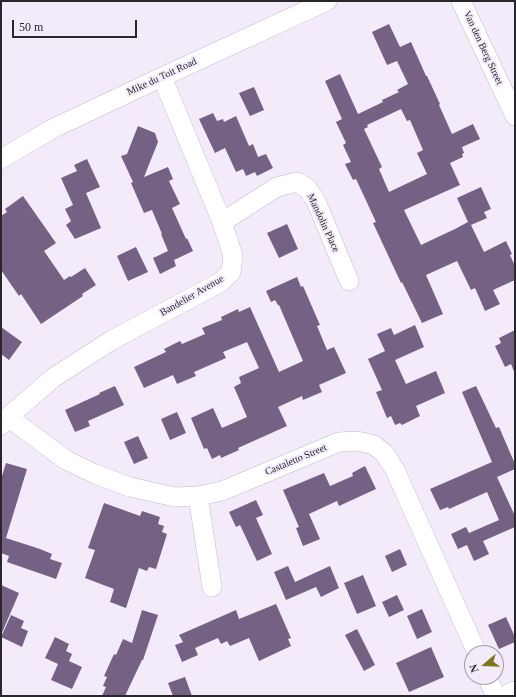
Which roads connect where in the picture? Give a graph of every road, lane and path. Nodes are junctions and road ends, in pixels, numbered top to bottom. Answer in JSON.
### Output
{"nodes":[{"id":1,"x":327,"y":1,"type":"edge"},
{"id":2,"x":461,"y":1,"type":"edge"},
{"id":3,"x":162,"y":77,"type":"junction"},
{"id":4,"x":515,"y":116,"type":"edge"},
{"id":5,"x":1,"y":159,"type":"edge"},
{"id":6,"x":222,"y":222,"type":"junction"},
{"id":7,"x":349,"y":281,"type":"dead end"},
{"id":8,"x":5,"y":421,"type":"edge"},
{"id":9,"x":198,"y":496,"type":"junction"},
{"id":10,"x":212,"y":587,"type":"dead end"},
{"id":11,"x":473,"y":645,"type":"edge"},
{"id":12,"x":491,"y":685,"type":"edge"},
{"id":13,"x":515,"y":691,"type":"edge"},
{"id":14,"x":496,"y":696,"type":"edge"},
{"id":15,"x":504,"y":696,"type":"edge"}],
"edges":[{"from":1,"to":3,"type":"street","name":"Mike du Toit Road"},
{"from":2,"to":4,"type":"street","name":"Van den Berg Street"},
{"from":3,"to":5,"type":"street","name":"Mike du Toit Road"},
{"from":3,"to":6,"type":"street","name":"Bandelier Avenue"},
{"from":6,"to":7,"type":"street","name":"Mandolin Place"},
{"from":6,"to":8,"type":"street","name":"Bandelier Avenue"},
{"from":8,"to":9,"type":"street","name":"Castaletto Street"},
{"from":9,"to":10,"type":"street"},
{"from":9,"to":11,"type":"street","name":"Castaletto Street"},
{"from":12,"to":14,"type":"street"},
{"from":13,"to":15,"type":"street"}]}
